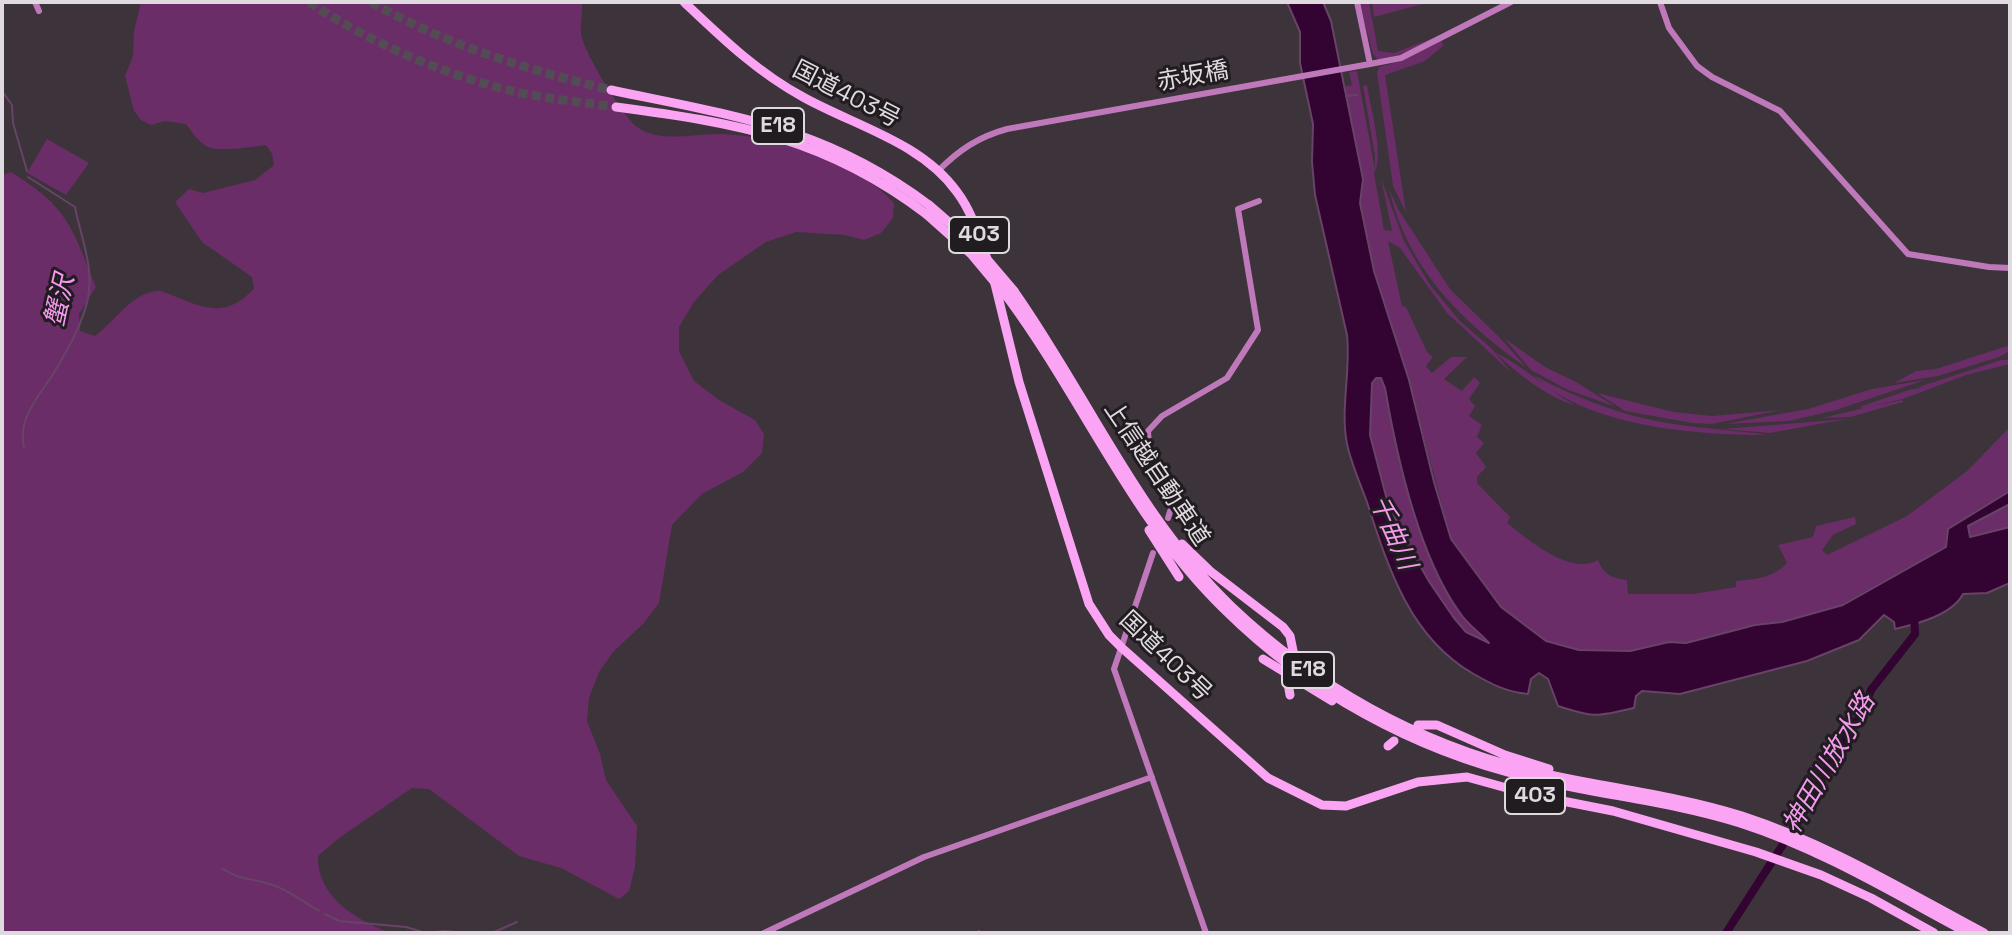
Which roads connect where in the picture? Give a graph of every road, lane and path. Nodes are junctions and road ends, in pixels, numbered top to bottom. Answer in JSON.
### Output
{"nodes":[{"id":1,"x":35,"y":2,"type":"edge"},
{"id":2,"x":684,"y":2,"type":"edge"},
{"id":3,"x":1357,"y":2,"type":"edge"},
{"id":4,"x":1511,"y":2,"type":"edge"},
{"id":5,"x":1660,"y":2,"type":"edge"},
{"id":6,"x":39,"y":11,"type":"dead end"},
{"id":7,"x":1367,"y":65,"type":"junction"},
{"id":8,"x":611,"y":90,"type":"tunnel mouth"},
{"id":9,"x":616,"y":107,"type":"tunnel mouth"},
{"id":10,"x":938,"y":171,"type":"junction"},
{"id":11,"x":1259,"y":201,"type":"dead end"},
{"id":12,"x":927,"y":209,"type":"junction"},
{"id":13,"x":2010,"y":268,"type":"edge"},
{"id":14,"x":1011,"y":295,"type":"junction"},
{"id":15,"x":1090,"y":428,"type":"junction"},
{"id":16,"x":1126,"y":472,"type":"junction"},
{"id":17,"x":1168,"y":518,"type":"dead end"},
{"id":18,"x":1153,"y":553,"type":"dead end"},
{"id":19,"x":1179,"y":577,"type":"dead end"},
{"id":20,"x":1122,"y":648,"type":"junction"},
{"id":21,"x":1293,"y":651,"type":"dead end"},
{"id":22,"x":1263,"y":659,"type":"dead end"},
{"id":23,"x":1288,"y":683,"type":"dead end"},
{"id":24,"x":1290,"y":695,"type":"dead end"},
{"id":25,"x":1418,"y":725,"type":"dead end"},
{"id":26,"x":1418,"y":741,"type":"junction"},
{"id":27,"x":1152,"y":777,"type":"junction"},
{"id":28,"x":1661,"y":796,"type":"junction"},
{"id":29,"x":1760,"y":826,"type":"junction"},
{"id":30,"x":1809,"y":845,"type":"junction"},
{"id":31,"x":764,"y":933,"type":"edge"},
{"id":32,"x":1206,"y":933,"type":"edge"},
{"id":33,"x":1934,"y":933,"type":"edge"},
{"id":34,"x":1968,"y":933,"type":"edge"},
{"id":35,"x":1984,"y":933,"type":"edge"}],
"edges":[{"from":1,"to":6,"type":"street"},
{"from":2,"to":10,"type":"highway","name":"国道403号","number":"403"},
{"from":3,"to":7,"type":"street"},
{"from":4,"to":7,"type":"street","name":"赤坂橋"},
{"from":5,"to":13,"type":"street"},
{"from":7,"to":10,"type":"street","name":"赤坂橋"},
{"from":8,"to":12,"type":"highway","name":"上信越自動車道","number":"E18"},
{"from":9,"to":12,"type":"highway","name":"上信越自動車道","number":"E18"},
{"from":10,"to":20,"type":"highway","name":"国道403号","number":"403"},
{"from":11,"to":17,"type":"street"},
{"from":12,"to":14,"type":"highway","name":"上信越自動車道","number":"E18","bridge":true},
{"from":14,"to":15,"type":"highway","name":"上信越自動車道","number":"E18"},
{"from":14,"to":16,"type":"highway","name":"上信越自動車道","number":"E18"},
{"from":15,"to":19,"type":"highway"},
{"from":15,"to":26,"type":"highway","name":"上信越自動車道","number":"E18"},
{"from":16,"to":21,"type":"highway"},
{"from":16,"to":28,"type":"highway","name":"上信越自動車道","number":"E18"},
{"from":18,"to":20,"type":"street"},
{"from":20,"to":27,"type":"street"},
{"from":20,"to":33,"type":"highway","name":"国道403号","number":"403"},
{"from":22,"to":26,"type":"highway"},
{"from":23,"to":24,"type":"highway"},
{"from":25,"to":28,"type":"highway"},
{"from":26,"to":29,"type":"highway","name":"上信越自動車道","number":"E18"},
{"from":27,"to":31,"type":"street"},
{"from":27,"to":32,"type":"street"},
{"from":28,"to":29,"type":"highway","name":"上信越自動車道","number":"E18"},
{"from":29,"to":30,"type":"highway","name":"上信越自動車道","number":"E18"},
{"from":30,"to":34,"type":"highway","name":"上信越自動車道","number":"E18"},
{"from":30,"to":35,"type":"highway","name":"上信越自動車道","number":"E18"}]}
